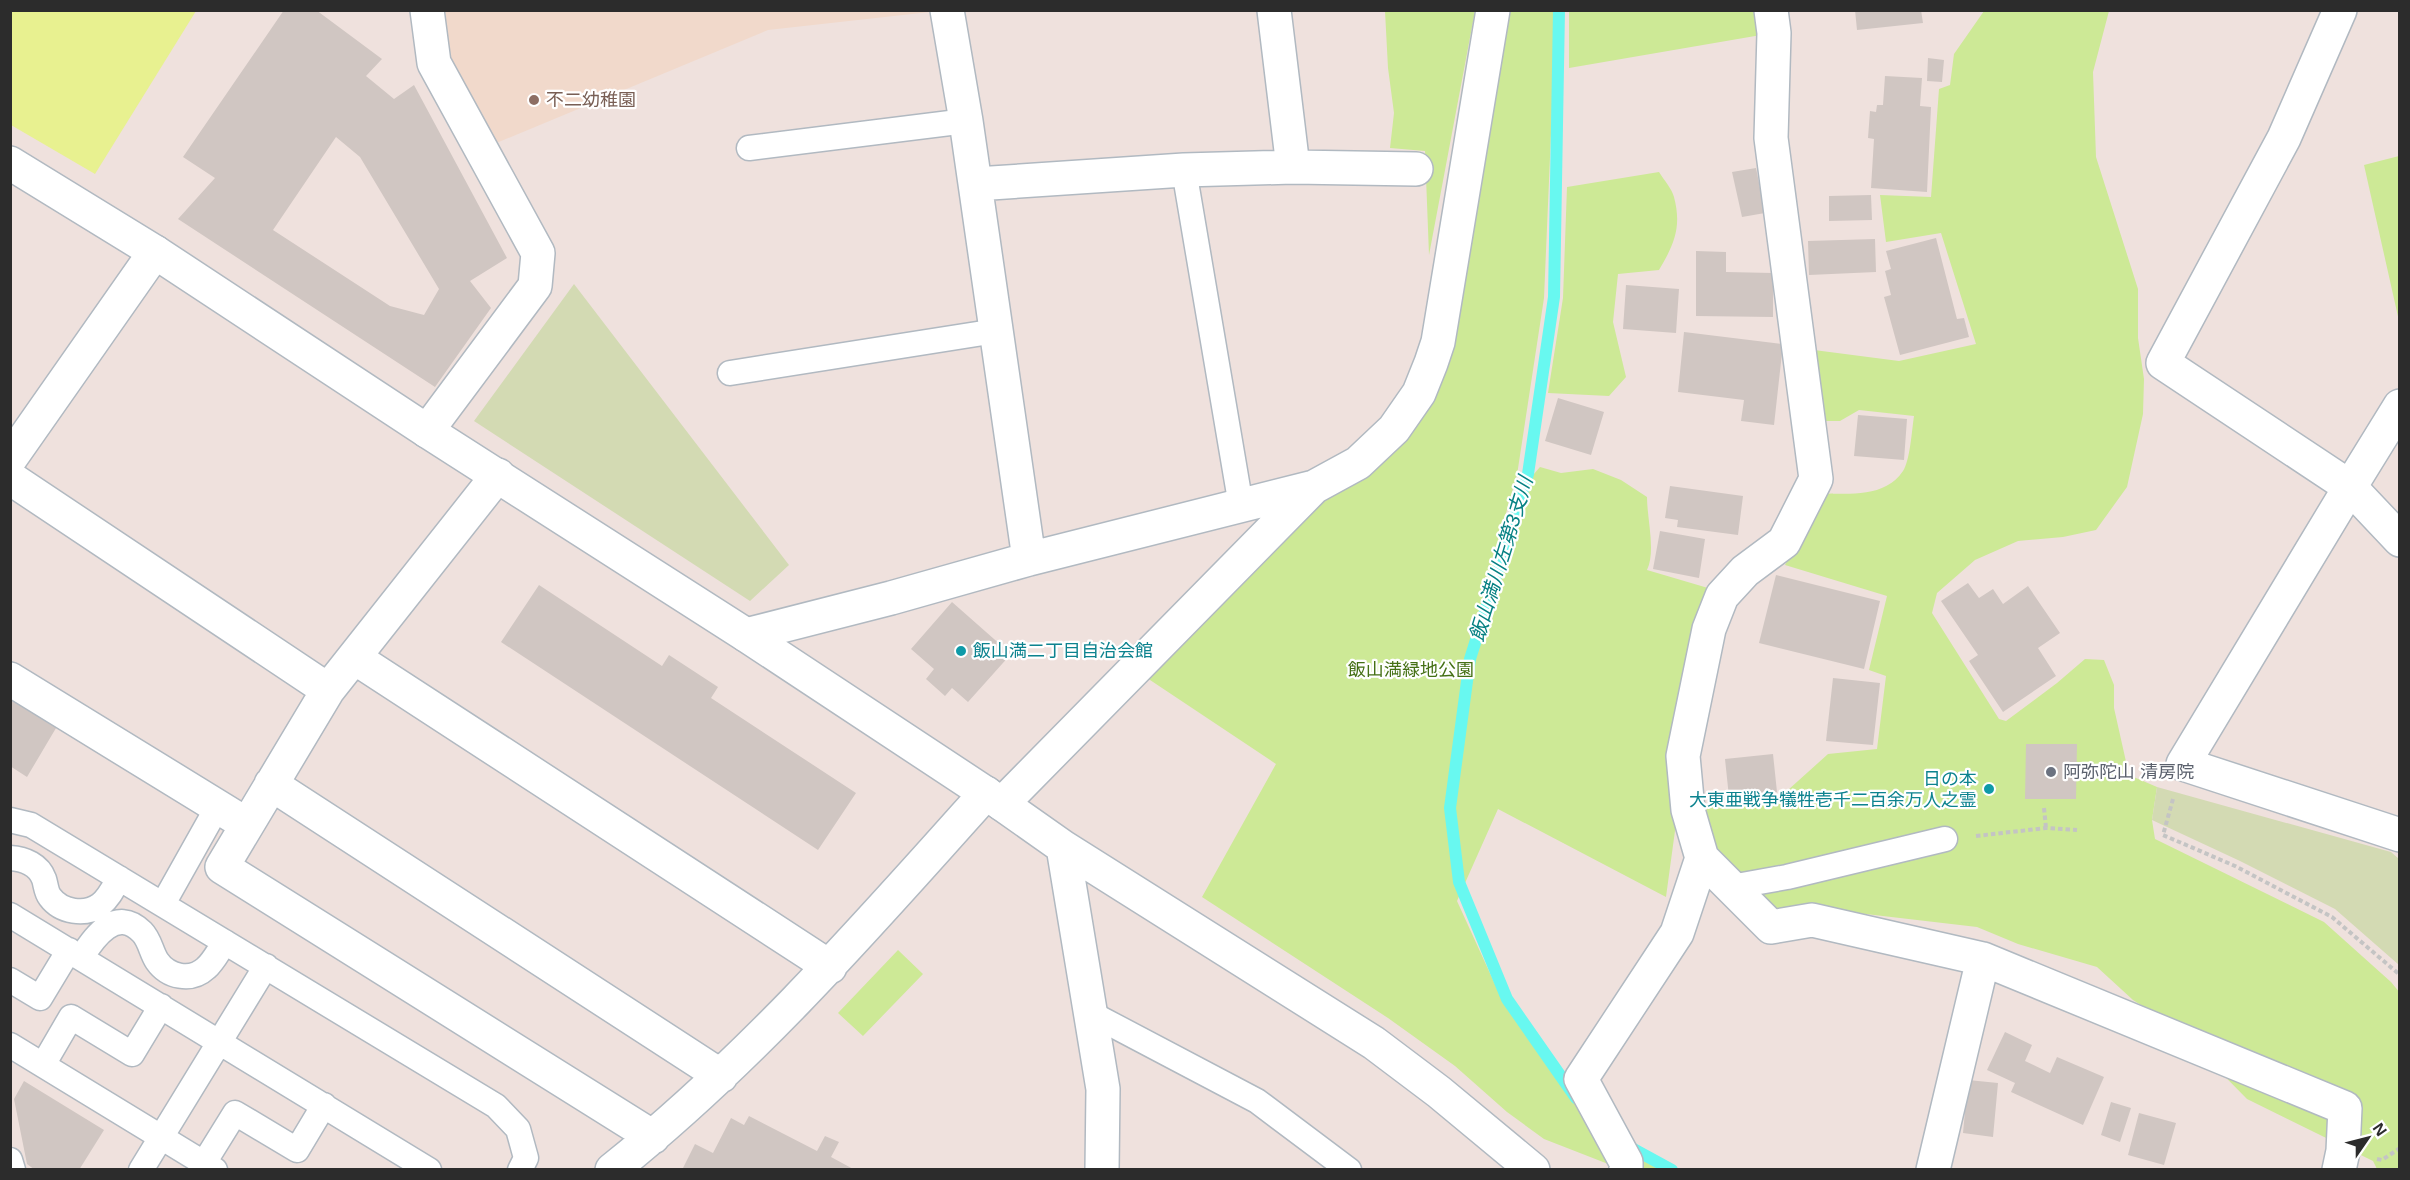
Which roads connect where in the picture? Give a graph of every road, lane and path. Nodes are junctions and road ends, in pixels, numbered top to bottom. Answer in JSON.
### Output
{"nodes":[{"id":1,"x":427,"y":10,"type":"edge"},
{"id":2,"x":947,"y":10,"type":"edge"},
{"id":3,"x":1274,"y":10,"type":"edge"},
{"id":4,"x":1493,"y":10,"type":"edge"},
{"id":5,"x":1771,"y":10,"type":"edge"},
{"id":6,"x":2340,"y":10,"type":"edge"},
{"id":7,"x":966,"y":121,"type":"junction"},
{"id":8,"x":749,"y":148,"type":"dead end"},
{"id":9,"x":10,"y":163,"type":"edge"},
{"id":10,"x":1293,"y":167,"type":"junction"},
{"id":11,"x":1416,"y":169,"type":"dead end"},
{"id":12,"x":1184,"y":171,"type":"junction"},
{"id":13,"x":976,"y":184,"type":"junction"},
{"id":14,"x":155,"y":252,"type":"junction"},
{"id":15,"x":996,"y":331,"type":"junction"},
{"id":16,"x":730,"y":373,"type":"dead end"},
{"id":17,"x":2400,"y":406,"type":"edge"},
{"id":18,"x":427,"y":431,"type":"junction"},
{"id":19,"x":10,"y":459,"type":"edge"},
{"id":20,"x":498,"y":475,"type":"junction"},
{"id":21,"x":10,"y":478,"type":"edge"},
{"id":22,"x":1314,"y":487,"type":"junction"},
{"id":23,"x":2350,"y":487,"type":"junction"},
{"id":24,"x":1241,"y":506,"type":"junction"},
{"id":25,"x":2400,"y":540,"type":"edge"},
{"id":26,"x":1029,"y":559,"type":"junction"},
{"id":27,"x":746,"y":635,"type":"junction"},
{"id":28,"x":355,"y":658,"type":"junction"},
{"id":29,"x":10,"y":679,"type":"edge"},
{"id":30,"x":328,"y":690,"type":"junction"},
{"id":31,"x":271,"y":784,"type":"junction"},
{"id":32,"x":994,"y":798,"type":"junction"},
{"id":33,"x":218,"y":806,"type":"junction"},
{"id":34,"x":2044,"y":808,"type":"dead end"},
{"id":35,"x":10,"y":819,"type":"edge"},
{"id":36,"x":246,"y":824,"type":"junction"},
{"id":37,"x":2046,"y":828,"type":"junction"},
{"id":38,"x":2077,"y":830,"type":"dead end"},
{"id":39,"x":2163,"y":835,"type":"dead end"},
{"id":40,"x":2400,"y":835,"type":"edge"},
{"id":41,"x":1945,"y":839,"type":"joint"},
{"id":42,"x":1063,"y":847,"type":"junction"},
{"id":43,"x":10,"y":858,"type":"edge"},
{"id":44,"x":1702,"y":858,"type":"junction"},
{"id":45,"x":119,"y":878,"type":"junction"},
{"id":46,"x":1731,"y":887,"type":"junction"},
{"id":47,"x":163,"y":904,"type":"junction"},
{"id":48,"x":10,"y":915,"type":"edge"},
{"id":49,"x":225,"y":942,"type":"junction"},
{"id":50,"x":75,"y":954,"type":"junction"},
{"id":51,"x":1983,"y":959,"type":"junction"},
{"id":52,"x":266,"y":966,"type":"junction"},
{"id":53,"x":830,"y":967,"type":"junction"},
{"id":54,"x":2400,"y":975,"type":"edge"},
{"id":55,"x":10,"y":980,"type":"edge"},
{"id":56,"x":161,"y":1006,"type":"junction"},
{"id":57,"x":1090,"y":1012,"type":"junction"},
{"id":58,"x":219,"y":1042,"type":"junction"},
{"id":59,"x":10,"y":1045,"type":"edge"},
{"id":60,"x":43,"y":1065,"type":"junction"},
{"id":61,"x":721,"y":1077,"type":"junction"},
{"id":62,"x":324,"y":1106,"type":"junction"},
{"id":63,"x":160,"y":1137,"type":"junction"},
{"id":64,"x":654,"y":1137,"type":"junction"},
{"id":65,"x":10,"y":1160,"type":"edge"},
{"id":66,"x":211,"y":1168,"type":"edge"},
{"id":67,"x":13,"y":1170,"type":"edge"},
{"id":68,"x":141,"y":1170,"type":"edge"},
{"id":69,"x":429,"y":1170,"type":"edge"},
{"id":70,"x":520,"y":1170,"type":"edge"},
{"id":71,"x":612,"y":1170,"type":"edge"},
{"id":72,"x":1102,"y":1170,"type":"edge"},
{"id":73,"x":1349,"y":1170,"type":"edge"},
{"id":74,"x":1533,"y":1170,"type":"edge"},
{"id":75,"x":1626,"y":1170,"type":"edge"},
{"id":76,"x":1933,"y":1170,"type":"edge"},
{"id":77,"x":2339,"y":1170,"type":"edge"}],
"edges":[{"from":1,"to":18,"type":"street"},
{"from":2,"to":7,"type":"street"},
{"from":3,"to":10,"type":"street"},
{"from":4,"to":22,"type":"street"},
{"from":5,"to":44,"type":"street"},
{"from":6,"to":23,"type":"street"},
{"from":7,"to":8,"type":"lane"},
{"from":7,"to":13,"type":"street"},
{"from":9,"to":14,"type":"street"},
{"from":10,"to":11,"type":"street"},
{"from":10,"to":12,"type":"street"},
{"from":12,"to":13,"type":"street"},
{"from":12,"to":24,"type":"lane"},
{"from":13,"to":15,"type":"street"},
{"from":14,"to":18,"type":"street"},
{"from":14,"to":19,"type":"street"},
{"from":15,"to":16,"type":"lane"},
{"from":15,"to":26,"type":"street"},
{"from":17,"to":23,"type":"street"},
{"from":18,"to":20,"type":"street"},
{"from":20,"to":27,"type":"street"},
{"from":20,"to":28,"type":"street"},
{"from":21,"to":30,"type":"street"},
{"from":22,"to":24,"type":"street"},
{"from":22,"to":32,"type":"street"},
{"from":23,"to":25,"type":"street"},
{"from":23,"to":40,"type":"street"},
{"from":24,"to":26,"type":"street"},
{"from":26,"to":27,"type":"street"},
{"from":27,"to":32,"type":"street"},
{"from":28,"to":30,"type":"street"},
{"from":28,"to":53,"type":"street"},
{"from":29,"to":33,"type":"street"},
{"from":30,"to":31,"type":"street"},
{"from":31,"to":36,"type":"street"},
{"from":31,"to":61,"type":"street"},
{"from":32,"to":42,"type":"street"},
{"from":32,"to":53,"type":"street"},
{"from":33,"to":36,"type":"street"},
{"from":33,"to":47,"type":"lane"},
{"from":34,"to":37,"type":"path"},
{"from":35,"to":45,"type":"lane"},
{"from":36,"to":64,"type":"street"},
{"from":37,"to":38,"type":"path"},
{"from":37,"to":41,"type":"path"},
{"from":39,"to":54,"type":"path"},
{"from":41,"to":46,"type":"lane"},
{"from":42,"to":57,"type":"street"},
{"from":42,"to":74,"type":"street"},
{"from":43,"to":45,"type":"lane"},
{"from":44,"to":46,"type":"lane"},
{"from":44,"to":75,"type":"street"},
{"from":45,"to":47,"type":"lane"},
{"from":46,"to":51,"type":"street"},
{"from":47,"to":49,"type":"lane"},
{"from":48,"to":50,"type":"lane"},
{"from":49,"to":50,"type":"lane"},
{"from":49,"to":52,"type":"lane"},
{"from":50,"to":55,"type":"lane"},
{"from":50,"to":56,"type":"lane"},
{"from":51,"to":76,"type":"street"},
{"from":51,"to":77,"type":"street"},
{"from":52,"to":58,"type":"lane"},
{"from":52,"to":70,"type":"lane"},
{"from":53,"to":61,"type":"street"},
{"from":56,"to":58,"type":"lane"},
{"from":56,"to":60,"type":"lane"},
{"from":57,"to":72,"type":"street"},
{"from":57,"to":73,"type":"lane"},
{"from":58,"to":62,"type":"lane"},
{"from":58,"to":63,"type":"lane"},
{"from":59,"to":60,"type":"lane"},
{"from":60,"to":63,"type":"lane"},
{"from":61,"to":64,"type":"street"},
{"from":62,"to":66,"type":"lane"},
{"from":62,"to":69,"type":"lane"},
{"from":63,"to":66,"type":"lane"},
{"from":63,"to":68,"type":"lane"},
{"from":64,"to":71,"type":"street"},
{"from":65,"to":67,"type":"lane"}]}
